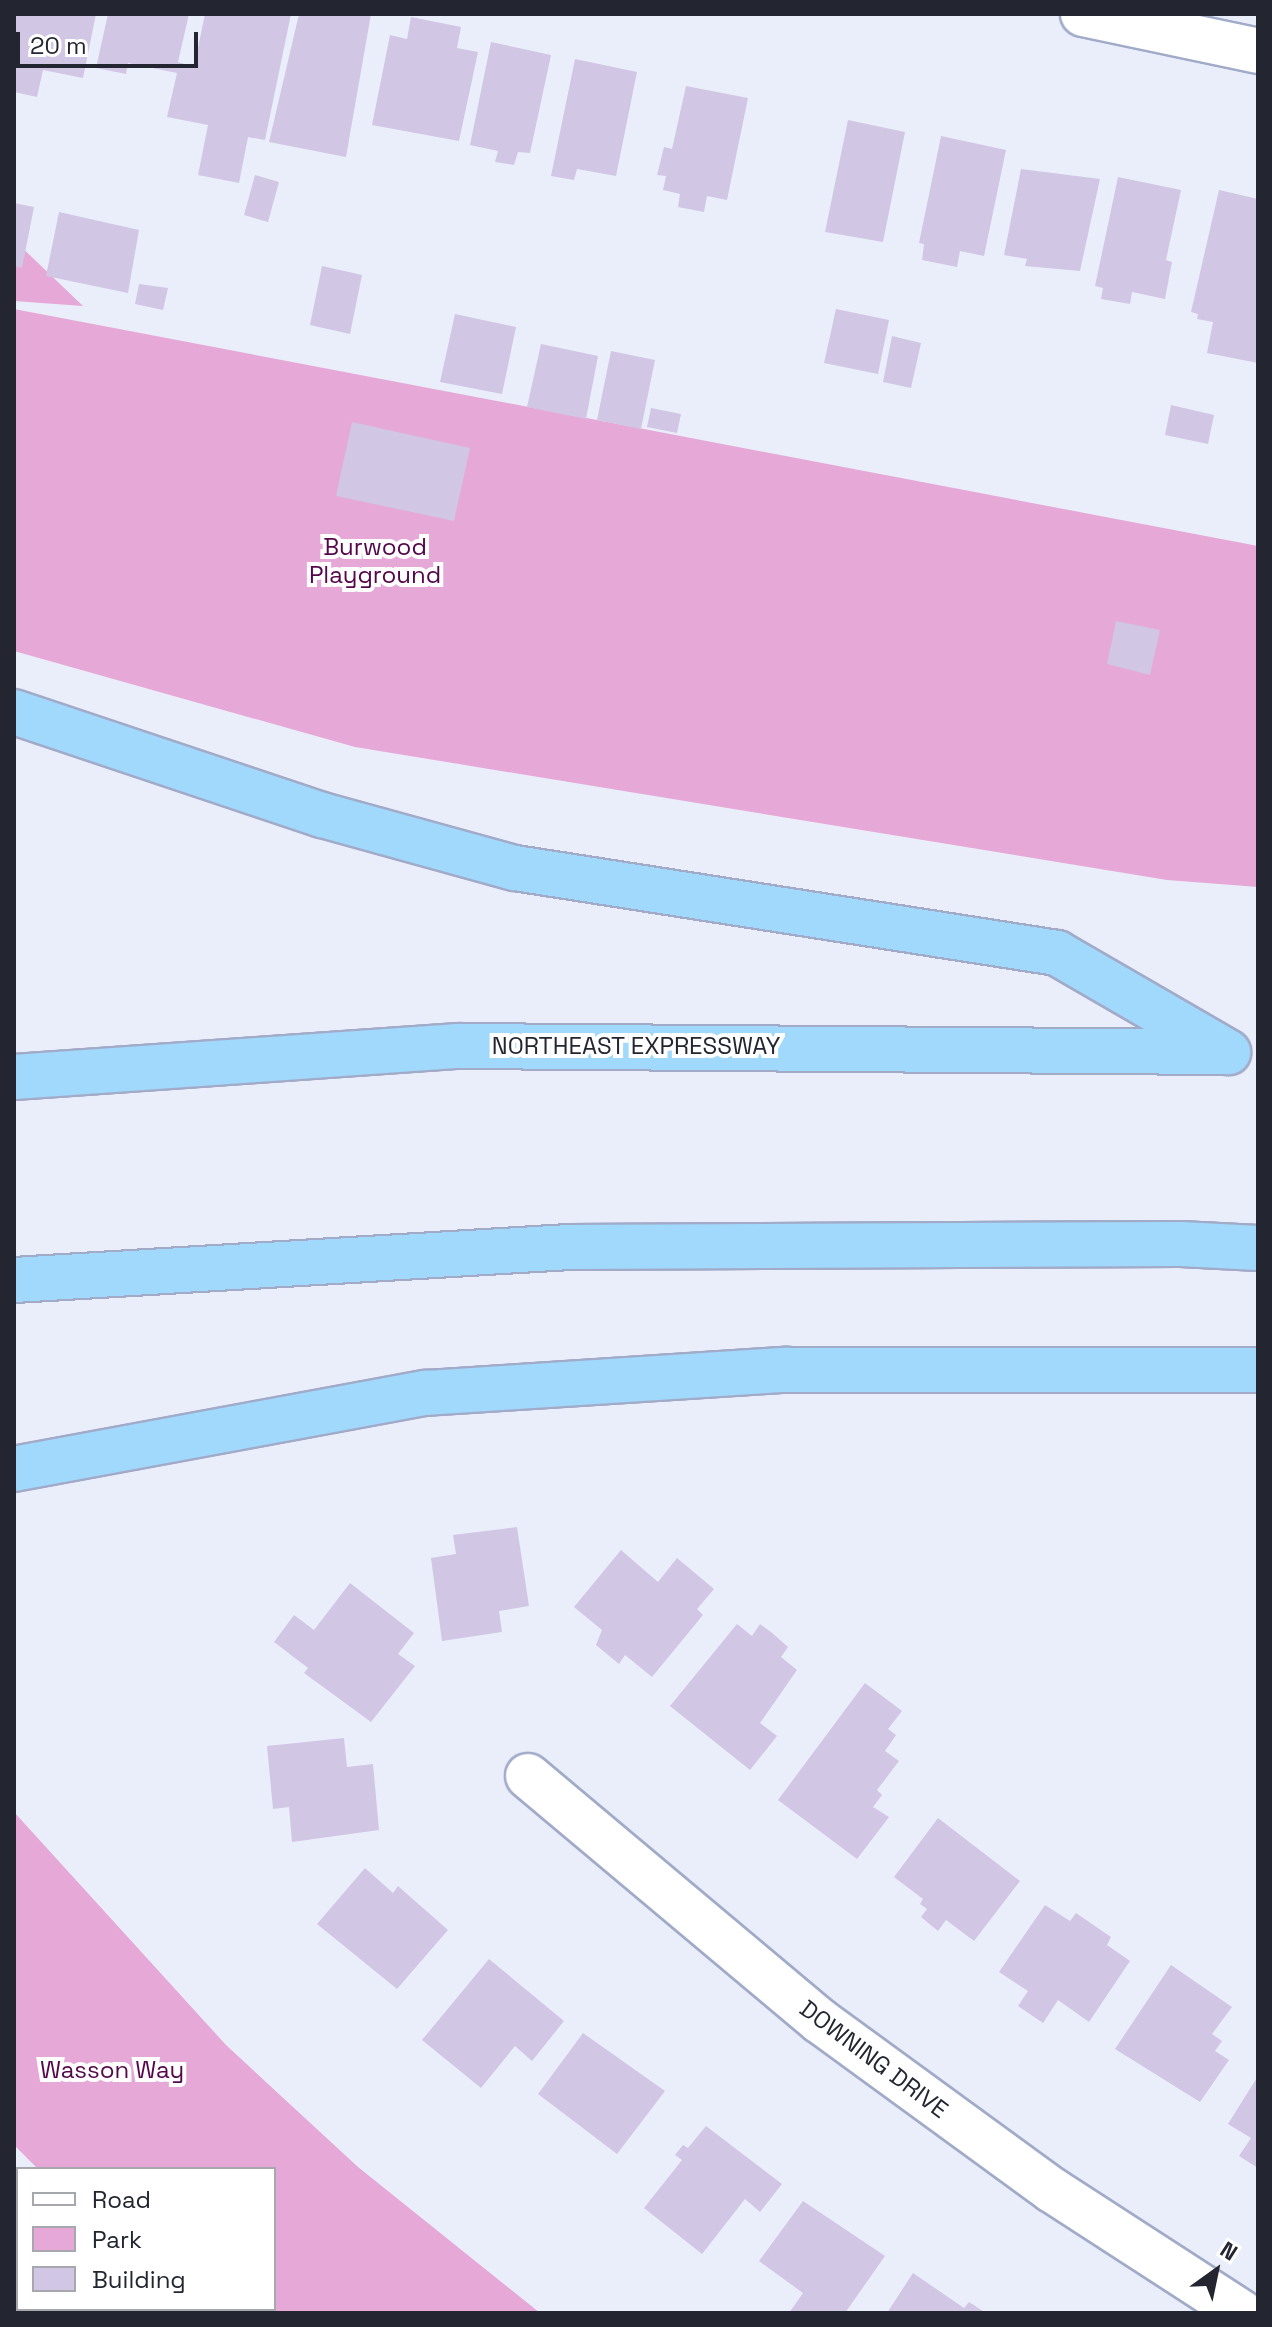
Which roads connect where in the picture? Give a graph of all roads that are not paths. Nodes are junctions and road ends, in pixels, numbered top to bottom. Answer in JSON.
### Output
{"nodes":[{"id":1,"x":1083,"y":14,"type":"edge"},
{"id":2,"x":1258,"y":51,"type":"edge"},
{"id":3,"x":14,"y":712,"type":"edge"},
{"id":4,"x":1243,"y":1053,"type":"edge"},
{"id":5,"x":14,"y":1077,"type":"edge"},
{"id":6,"x":1258,"y":1248,"type":"edge"},
{"id":7,"x":14,"y":1280,"type":"edge"},
{"id":8,"x":1258,"y":1370,"type":"edge"},
{"id":9,"x":14,"y":1469,"type":"edge"},
{"id":10,"x":528,"y":1776,"type":"dead end"},
{"id":11,"x":1242,"y":2313,"type":"edge"}],
"edges":[{"from":1,"to":2,"type":"street"},
{"from":3,"to":4,"type":"highway"},
{"from":4,"to":5,"type":"highway","name":"NORTHEAST EXPRESSWAY"},
{"from":6,"to":7,"type":"highway"},
{"from":8,"to":9,"type":"highway"},
{"from":10,"to":11,"type":"street","name":"DOWNING DRIVE"}]}
